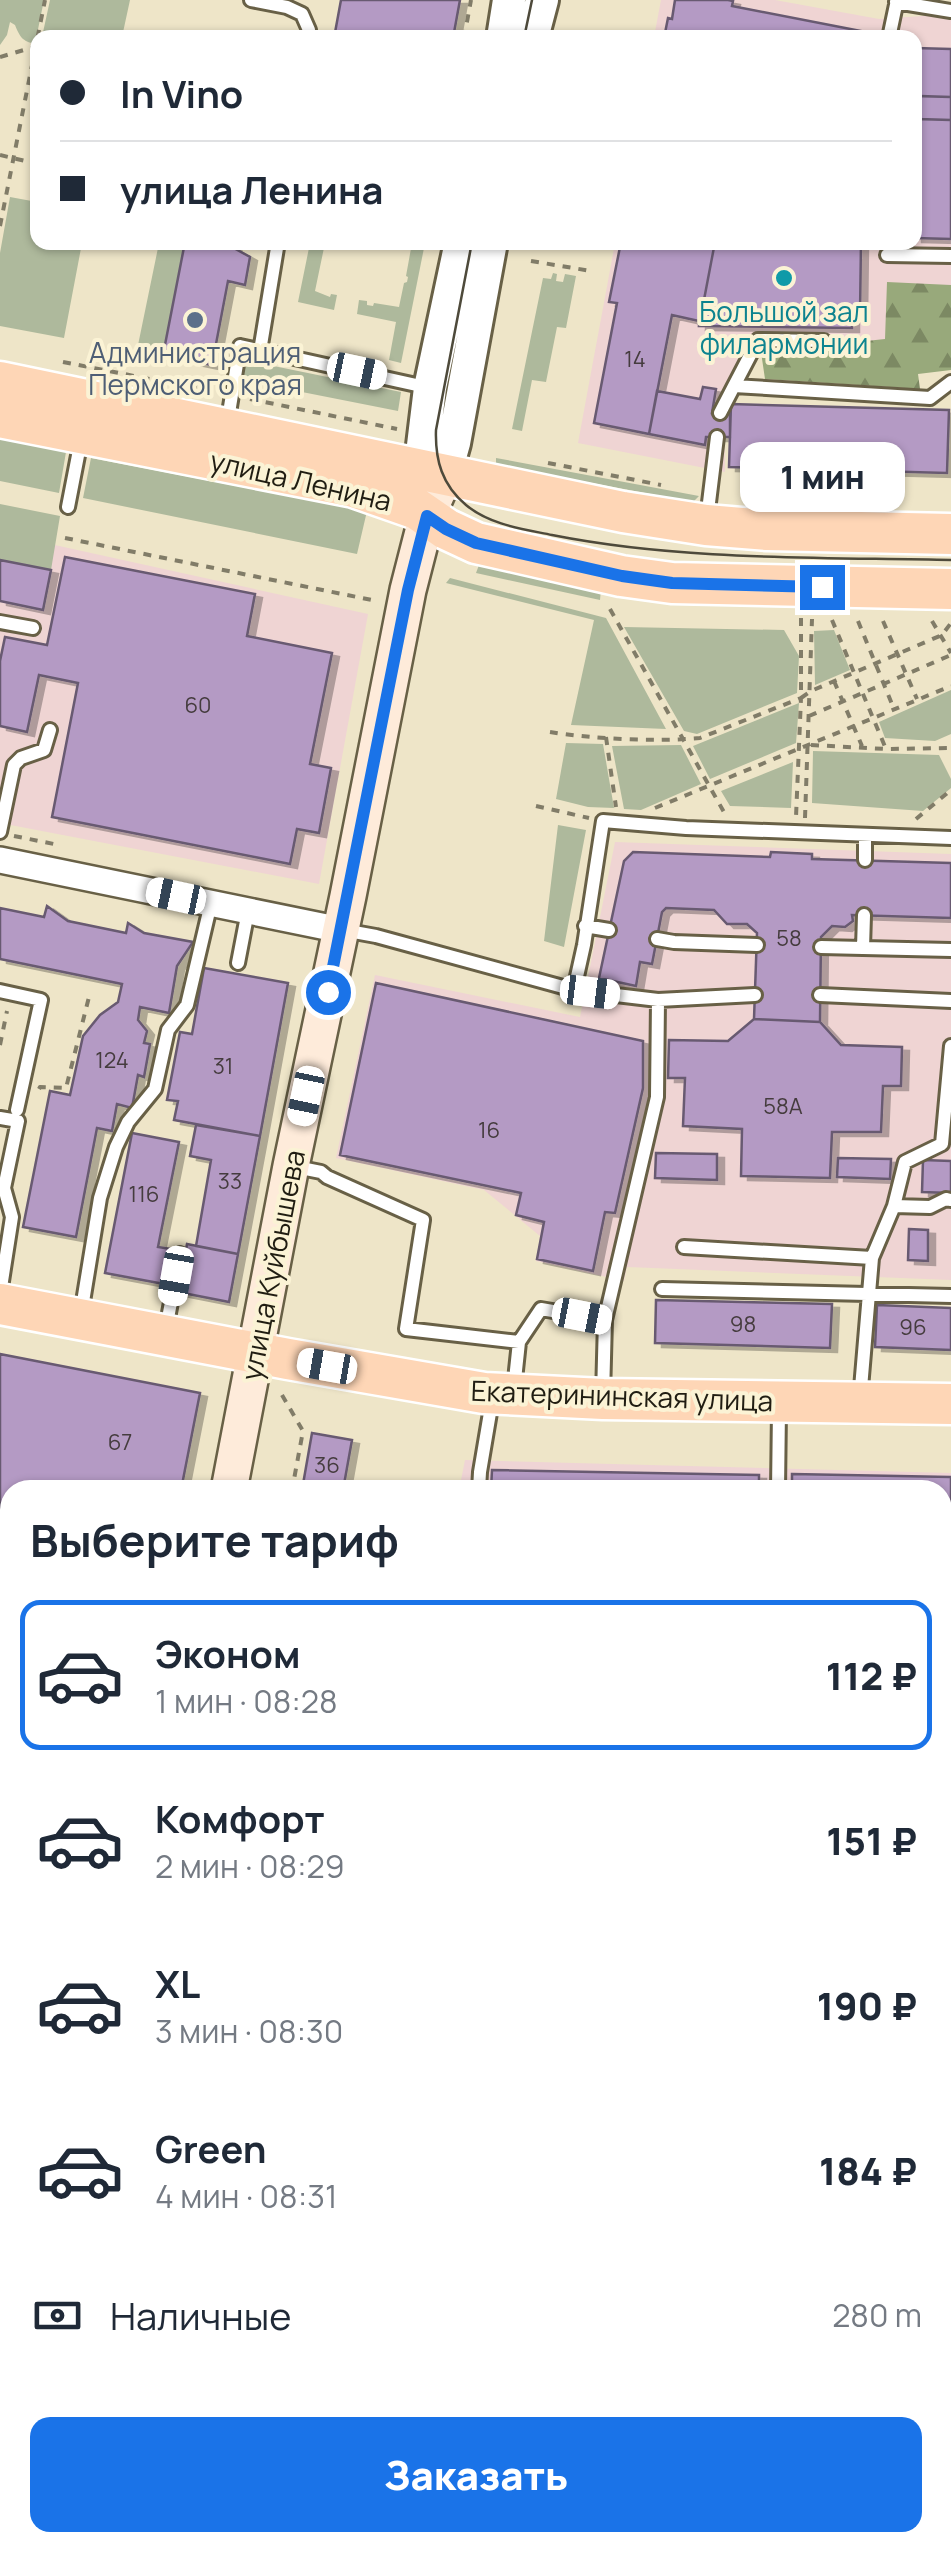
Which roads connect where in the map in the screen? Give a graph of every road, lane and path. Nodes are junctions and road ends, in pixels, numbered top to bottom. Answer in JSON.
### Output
{"nodes":[{"id":1,"x":45,"y":0,"type":"edge"},
{"id":2,"x":251,"y":0,"type":"edge"},
{"id":3,"x":471,"y":0,"type":"edge"},
{"id":4,"x":508,"y":0,"type":"edge"},
{"id":5,"x":542,"y":0,"type":"edge"},
{"id":6,"x":897,"y":1,"type":"edge"},
{"id":7,"x":951,"y":11,"type":"edge"},
{"id":8,"x":39,"y":30,"type":"edge"},
{"id":9,"x":309,"y":30,"type":"edge"},
{"id":10,"x":465,"y":30,"type":"edge"},
{"id":11,"x":504,"y":30,"type":"edge"},
{"id":12,"x":534,"y":30,"type":"edge"},
{"id":13,"x":892,"y":30,"type":"edge"},
{"id":14,"x":30,"y":48,"type":"edge"},
{"id":15,"x":0,"y":58,"type":"edge"},
{"id":16,"x":30,"y":75,"type":"edge"},
{"id":17,"x":0,"y":154,"type":"edge"},
{"id":18,"x":13,"y":159,"type":"junction"},
{"id":19,"x":30,"y":162,"type":"edge"},
{"id":20,"x":0,"y":226,"type":"edge"},
{"id":21,"x":277,"y":250,"type":"edge"},
{"id":22,"x":459,"y":250,"type":"edge"},
{"id":23,"x":490,"y":250,"type":"edge"},
{"id":24,"x":887,"y":255,"type":"dead end"},
{"id":25,"x":951,"y":256,"type":"edge"},
{"id":26,"x":531,"y":261,"type":"dead end"},
{"id":27,"x":591,"y":270,"type":"dead end"},
{"id":28,"x":824,"y":340,"type":"dead end"},
{"id":29,"x":260,"y":351,"type":"junction"},
{"id":30,"x":58,"y":361,"type":"dead end"},
{"id":31,"x":0,"y":382,"type":"edge"},
{"id":32,"x":951,"y":382,"type":"edge"},
{"id":33,"x":734,"y":386,"type":"junction"},
{"id":34,"x":430,"y":388,"type":"junction"},
{"id":35,"x":229,"y":412,"type":"junction"},
{"id":36,"x":720,"y":413,"type":"dead end"},
{"id":37,"x":0,"y":417,"type":"edge"},
{"id":38,"x":398,"y":429,"type":"dead end"},
{"id":39,"x":82,"y":433,"type":"junction"},
{"id":40,"x":717,"y":437,"type":"dead end"},
{"id":41,"x":534,"y":460,"type":"dead end"},
{"id":42,"x":441,"y":483,"type":"junction"},
{"id":43,"x":664,"y":486,"type":"dead end"},
{"id":44,"x":68,"y":507,"type":"dead end"},
{"id":45,"x":706,"y":525,"type":"junction"},
{"id":46,"x":951,"y":534,"type":"edge"},
{"id":47,"x":65,"y":538,"type":"dead end"},
{"id":48,"x":377,"y":602,"type":"dead end"},
{"id":49,"x":942,"y":606,"type":"edge"},
{"id":50,"x":610,"y":609,"type":"dead end"},
{"id":51,"x":801,"y":618,"type":"dead end"},
{"id":52,"x":812,"y":619,"type":"dead end"},
{"id":53,"x":832,"y":620,"type":"dead end"},
{"id":54,"x":858,"y":621,"type":"dead end"},
{"id":55,"x":883,"y":621,"type":"dead end"},
{"id":56,"x":0,"y":622,"type":"edge"},
{"id":57,"x":951,"y":623,"type":"edge"},
{"id":58,"x":33,"y":628,"type":"dead end"},
{"id":59,"x":942,"y":635,"type":"junction"},
{"id":60,"x":898,"y":653,"type":"junction"},
{"id":61,"x":951,"y":654,"type":"edge"},
{"id":62,"x":875,"y":664,"type":"junction"},
{"id":63,"x":854,"y":672,"type":"junction"},
{"id":64,"x":906,"y":674,"type":"junction"},
{"id":65,"x":834,"y":682,"type":"junction"},
{"id":66,"x":884,"y":684,"type":"junction"},
{"id":67,"x":951,"y":686,"type":"edge"},
{"id":68,"x":811,"y":691,"type":"junction"},
{"id":69,"x":863,"y":693,"type":"junction"},
{"id":70,"x":802,"y":698,"type":"junction"},
{"id":71,"x":917,"y":699,"type":"junction"},
{"id":72,"x":842,"y":702,"type":"junction"},
{"id":73,"x":894,"y":708,"type":"junction"},
{"id":74,"x":809,"y":716,"type":"junction"},
{"id":75,"x":872,"y":717,"type":"junction"},
{"id":76,"x":852,"y":726,"type":"junction"},
{"id":77,"x":50,"y":730,"type":"dead end"},
{"id":78,"x":550,"y":732,"type":"dead end"},
{"id":79,"x":606,"y":737,"type":"junction"},
{"id":80,"x":684,"y":740,"type":"junction"},
{"id":81,"x":808,"y":744,"type":"junction"},
{"id":82,"x":862,"y":747,"type":"junction"},
{"id":83,"x":799,"y":748,"type":"junction"},
{"id":84,"x":951,"y":748,"type":"edge"},
{"id":85,"x":886,"y":749,"type":"junction"},
{"id":86,"x":709,"y":785,"type":"junction"},
{"id":87,"x":951,"y":790,"type":"edge"},
{"id":88,"x":536,"y":806,"type":"dead end"},
{"id":89,"x":604,"y":822,"type":"junction"},
{"id":90,"x":619,"y":822,"type":"junction"},
{"id":91,"x":734,"y":830,"type":"junction"},
{"id":92,"x":800,"y":832,"type":"junction"},
{"id":93,"x":0,"y":833,"type":"edge"},
{"id":94,"x":865,"y":836,"type":"junction"},
{"id":95,"x":893,"y":837,"type":"junction"},
{"id":96,"x":951,"y":838,"type":"edge"},
{"id":97,"x":59,"y":845,"type":"dead end"},
{"id":98,"x":0,"y":860,"type":"edge"},
{"id":99,"x":865,"y":860,"type":"dead end"},
{"id":100,"x":211,"y":903,"type":"junction"},
{"id":101,"x":248,"y":911,"type":"junction"},
{"id":102,"x":864,"y":915,"type":"dead end"},
{"id":103,"x":586,"y":926,"type":"junction"},
{"id":104,"x":341,"y":930,"type":"junction"},
{"id":105,"x":609,"y":930,"type":"dead end"},
{"id":106,"x":656,"y":939,"type":"dead end"},
{"id":107,"x":756,"y":945,"type":"dead end"},
{"id":108,"x":821,"y":947,"type":"dead end"},
{"id":109,"x":863,"y":948,"type":"junction"},
{"id":110,"x":951,"y":950,"type":"edge"},
{"id":111,"x":238,"y":962,"type":"dead end"},
{"id":112,"x":574,"y":990,"type":"junction"},
{"id":113,"x":5,"y":992,"type":"edge"},
{"id":114,"x":755,"y":994,"type":"dead end"},
{"id":115,"x":820,"y":996,"type":"dead end"},
{"id":116,"x":89,"y":997,"type":"dead end"},
{"id":117,"x":658,"y":1000,"type":"junction"},
{"id":118,"x":951,"y":1001,"type":"edge"},
{"id":119,"x":0,"y":1045,"type":"edge"},
{"id":120,"x":951,"y":1046,"type":"edge"},
{"id":121,"x":37,"y":1100,"type":"dead end"},
{"id":122,"x":18,"y":1110,"type":"dead end"},
{"id":123,"x":0,"y":1118,"type":"edge"},
{"id":124,"x":946,"y":1144,"type":"edge"},
{"id":125,"x":291,"y":1166,"type":"junction"},
{"id":126,"x":951,"y":1200,"type":"edge"},
{"id":127,"x":5,"y":1206,"type":"edge"},
{"id":128,"x":894,"y":1206,"type":"junction"},
{"id":129,"x":684,"y":1248,"type":"dead end"},
{"id":130,"x":180,"y":1254,"type":"dead end"},
{"id":131,"x":872,"y":1258,"type":"junction"},
{"id":132,"x":662,"y":1289,"type":"dead end"},
{"id":133,"x":0,"y":1294,"type":"edge"},
{"id":134,"x":868,"y":1296,"type":"junction"},
{"id":135,"x":951,"y":1296,"type":"edge"},
{"id":136,"x":0,"y":1304,"type":"edge"},
{"id":137,"x":80,"y":1320,"type":"junction"},
{"id":138,"x":605,"y":1320,"type":"junction"},
{"id":139,"x":165,"y":1336,"type":"junction"},
{"id":140,"x":519,"y":1342,"type":"junction"},
{"id":141,"x":254,"y":1353,"type":"junction"},
{"id":142,"x":503,"y":1394,"type":"junction"},
{"id":143,"x":282,"y":1395,"type":"dead end"},
{"id":144,"x":602,"y":1398,"type":"junction"},
{"id":145,"x":779,"y":1401,"type":"junction"},
{"id":146,"x":860,"y":1402,"type":"junction"},
{"id":147,"x":951,"y":1404,"type":"edge"},
{"id":148,"x":231,"y":1480,"type":"edge"},
{"id":149,"x":294,"y":1480,"type":"edge"},
{"id":150,"x":480,"y":1480,"type":"edge"},
{"id":151,"x":778,"y":1480,"type":"edge"}],
"edges":[{"from":1,"to":8,"type":"path"},
{"from":2,"to":9,"type":"lane"},
{"from":3,"to":10,"type":"path"},
{"from":4,"to":11,"type":"street"},
{"from":5,"to":12,"type":"street"},
{"from":6,"to":7,"type":"lane"},
{"from":6,"to":13,"type":"lane"},
{"from":14,"to":15,"type":"path"},
{"from":16,"to":18,"type":"path"},
{"from":17,"to":18,"type":"path"},
{"from":18,"to":19,"type":"path"},
{"from":18,"to":20,"type":"path"},
{"from":21,"to":29,"type":"lane"},
{"from":22,"to":34,"type":"street","name":"улица Куйбышева"},
{"from":23,"to":42,"type":"street","name":"улица Куйбышева"},
{"from":24,"to":25,"type":"lane"},
{"from":26,"to":27,"type":"path"},
{"from":28,"to":33,"type":"lane"},
{"from":29,"to":34,"type":"lane"},
{"from":29,"to":35,"type":"lane"},
{"from":30,"to":35,"type":"path"},
{"from":31,"to":35,"type":"main road","name":"улица Ленина"},
{"from":32,"to":33,"type":"lane"},
{"from":33,"to":36,"type":"lane"},
{"from":34,"to":42,"type":"street","name":"улица Куйбышева"},
{"from":35,"to":38,"type":"path"},
{"from":35,"to":42,"type":"main road","name":"улица Ленина"},
{"from":37,"to":39,"type":"main road","name":"улица Ленина"},
{"from":39,"to":42,"type":"main road","name":"улица Ленина"},
{"from":39,"to":44,"type":"lane"},
{"from":40,"to":45,"type":"lane"},
{"from":41,"to":43,"type":"path"},
{"from":42,"to":45,"type":"main road","name":"улица Ленина"},
{"from":42,"to":49,"type":"main road","name":"улица Ленина"},
{"from":42,"to":104,"type":"main road","name":"улица Куйбышева"},
{"from":45,"to":46,"type":"main road","name":"улица Ленина"},
{"from":47,"to":48,"type":"path"},
{"from":49,"to":59,"type":"path"},
{"from":50,"to":80,"type":"path"},
{"from":51,"to":70,"type":"path"},
{"from":52,"to":68,"type":"path"},
{"from":53,"to":63,"type":"path"},
{"from":54,"to":62,"type":"path"},
{"from":55,"to":60,"type":"path"},
{"from":56,"to":58,"type":"lane"},
{"from":57,"to":59,"type":"path"},
{"from":59,"to":60,"type":"path"},
{"from":59,"to":61,"type":"path"},
{"from":60,"to":62,"type":"path"},
{"from":60,"to":64,"type":"path"},
{"from":61,"to":64,"type":"path"},
{"from":62,"to":63,"type":"path"},
{"from":62,"to":66,"type":"path"},
{"from":63,"to":65,"type":"path"},
{"from":63,"to":69,"type":"path"},
{"from":64,"to":66,"type":"path"},
{"from":64,"to":71,"type":"path"},
{"from":65,"to":68,"type":"path"},
{"from":65,"to":72,"type":"path"},
{"from":66,"to":69,"type":"path"},
{"from":66,"to":73,"type":"path"},
{"from":67,"to":71,"type":"path"},
{"from":68,"to":70,"type":"path"},
{"from":68,"to":74,"type":"path"},
{"from":69,"to":72,"type":"path"},
{"from":69,"to":75,"type":"path"},
{"from":70,"to":80,"type":"path"},
{"from":70,"to":83,"type":"path"},
{"from":71,"to":73,"type":"path"},
{"from":72,"to":74,"type":"path"},
{"from":72,"to":76,"type":"path"},
{"from":73,"to":75,"type":"path"},
{"from":74,"to":81,"type":"path"},
{"from":75,"to":76,"type":"path"},
{"from":75,"to":85,"type":"path"},
{"from":76,"to":81,"type":"path"},
{"from":76,"to":82,"type":"path"},
{"from":77,"to":93,"type":"lane"},
{"from":78,"to":79,"type":"path"},
{"from":79,"to":80,"type":"path"},
{"from":79,"to":90,"type":"path"},
{"from":80,"to":86,"type":"path"},
{"from":81,"to":82,"type":"path"},
{"from":81,"to":83,"type":"path"},
{"from":81,"to":92,"type":"path"},
{"from":82,"to":85,"type":"path"},
{"from":83,"to":86,"type":"path"},
{"from":83,"to":92,"type":"path"},
{"from":84,"to":85,"type":"path"},
{"from":86,"to":90,"type":"path"},
{"from":86,"to":91,"type":"path"},
{"from":87,"to":95,"type":"path"},
{"from":88,"to":89,"type":"path"},
{"from":89,"to":90,"type":"lane"},
{"from":89,"to":103,"type":"lane"},
{"from":90,"to":91,"type":"lane"},
{"from":91,"to":92,"type":"lane"},
{"from":92,"to":94,"type":"lane"},
{"from":93,"to":97,"type":"path"},
{"from":94,"to":95,"type":"lane"},
{"from":94,"to":99,"type":"lane"},
{"from":95,"to":96,"type":"lane"},
{"from":98,"to":100,"type":"street"},
{"from":100,"to":101,"type":"street"},
{"from":100,"to":137,"type":"lane"},
{"from":101,"to":104,"type":"street"},
{"from":101,"to":111,"type":"lane"},
{"from":102,"to":109,"type":"lane"},
{"from":103,"to":105,"type":"lane"},
{"from":103,"to":112,"type":"lane"},
{"from":104,"to":112,"type":"lane"},
{"from":104,"to":125,"type":"main road","name":"улица Куйбышева"},
{"from":106,"to":107,"type":"lane"},
{"from":108,"to":109,"type":"lane"},
{"from":109,"to":110,"type":"lane"},
{"from":112,"to":117,"type":"lane"},
{"from":113,"to":119,"type":"path"},
{"from":113,"to":122,"type":"lane"},
{"from":114,"to":117,"type":"lane"},
{"from":115,"to":118,"type":"lane"},
{"from":116,"to":121,"type":"path"},
{"from":117,"to":138,"type":"lane"},
{"from":120,"to":124,"type":"lane"},
{"from":123,"to":127,"type":"lane"},
{"from":124,"to":128,"type":"lane"},
{"from":125,"to":140,"type":"lane"},
{"from":125,"to":141,"type":"main road","name":"улица Куйбышева"},
{"from":126,"to":128,"type":"lane"},
{"from":127,"to":133,"type":"lane"},
{"from":128,"to":131,"type":"lane"},
{"from":129,"to":131,"type":"lane"},
{"from":130,"to":139,"type":"lane"},
{"from":131,"to":134,"type":"lane"},
{"from":132,"to":134,"type":"lane"},
{"from":134,"to":135,"type":"lane"},
{"from":134,"to":146,"type":"lane"},
{"from":136,"to":137,"type":"main road","name":"Екатерининская улица"},
{"from":137,"to":139,"type":"main road","name":"Екатерининская улица"},
{"from":138,"to":140,"type":"lane"},
{"from":138,"to":144,"type":"lane"},
{"from":139,"to":141,"type":"main road","name":"Екатерининская улица"},
{"from":140,"to":142,"type":"lane"},
{"from":141,"to":142,"type":"main road","name":"Екатерининская улица"},
{"from":141,"to":148,"type":"main road","name":"улица Куйбышева"},
{"from":142,"to":144,"type":"main road","name":"Екатерининская улица"},
{"from":142,"to":150,"type":"lane"},
{"from":143,"to":149,"type":"path"},
{"from":144,"to":145,"type":"main road","name":"Екатерининская улица"},
{"from":145,"to":146,"type":"main road","name":"Екатерининская улица"},
{"from":145,"to":151,"type":"lane"},
{"from":146,"to":147,"type":"main road","name":"Екатерининская улица"}]}
